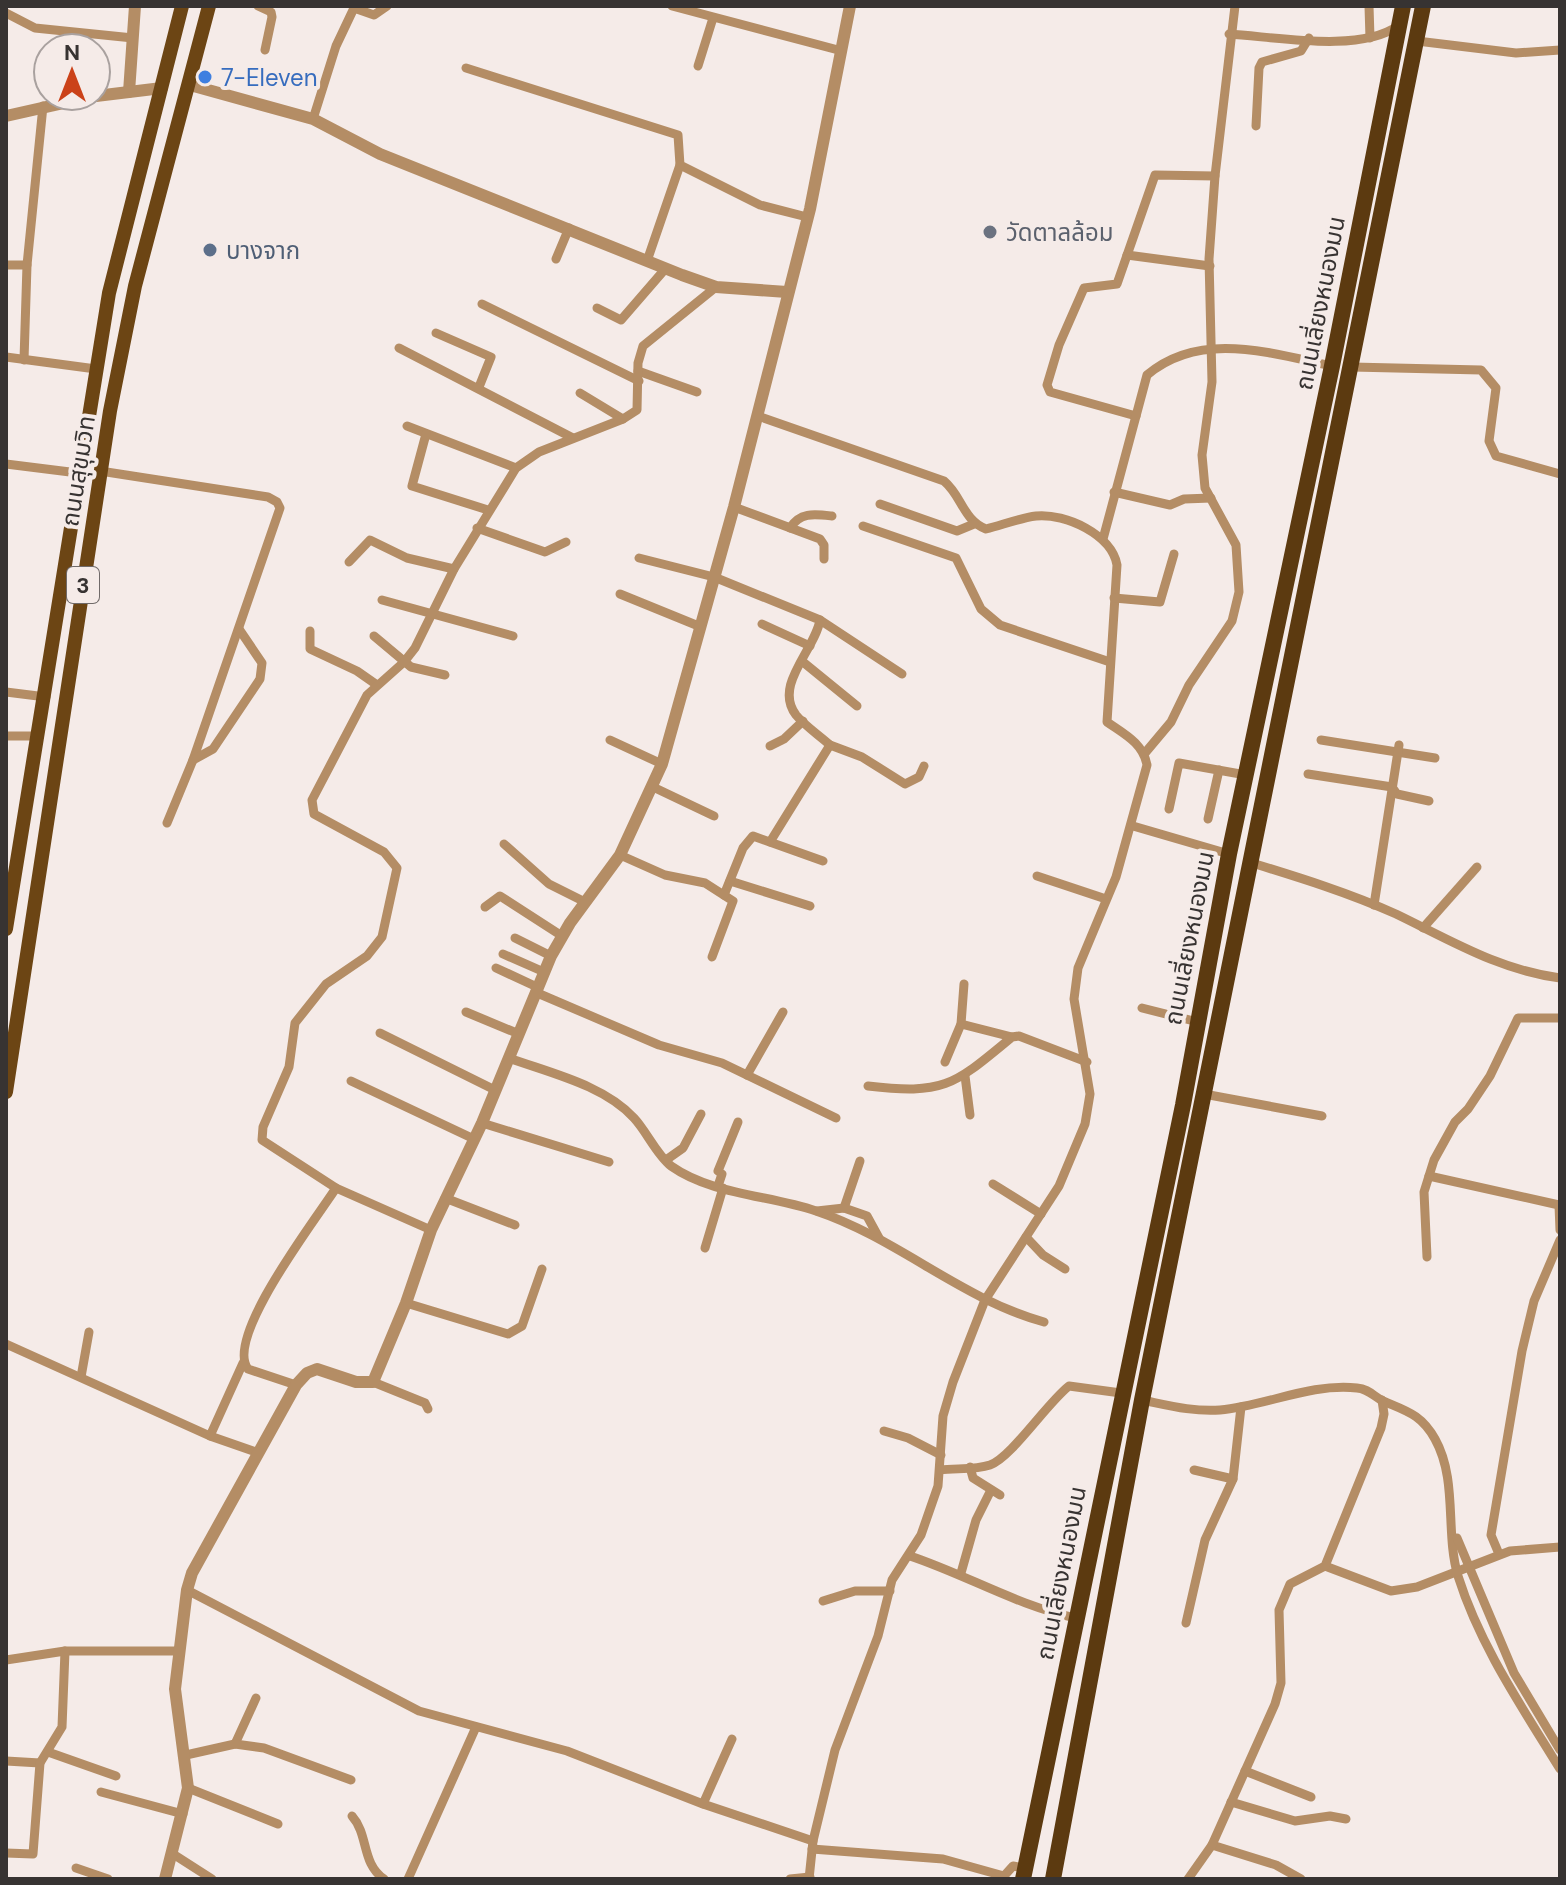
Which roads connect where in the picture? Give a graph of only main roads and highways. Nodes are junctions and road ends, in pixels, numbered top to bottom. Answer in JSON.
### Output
{"nodes":[{"id":1,"x":182,"y":6,"type":"edge"},
{"id":2,"x":209,"y":6,"type":"edge"},
{"id":3,"x":1403,"y":6,"type":"edge"},
{"id":4,"x":1423,"y":6,"type":"edge"},
{"id":5,"x":190,"y":85,"type":"junction"},
{"id":6,"x":162,"y":88,"type":"junction"},
{"id":7,"x":1270,"y":660,"type":"junction"},
{"id":8,"x":1292,"y":664,"type":"junction"},
{"id":9,"x":11,"y":861,"type":"edge"},
{"id":10,"x":6,"y":929,"type":"edge"},
{"id":11,"x":6,"y":1092,"type":"edge"},
{"id":12,"x":1068,"y":1661,"type":"junction"},
{"id":13,"x":1094,"y":1666,"type":"junction"},
{"id":14,"x":1024,"y":1874,"type":"edge"},
{"id":15,"x":1053,"y":1879,"type":"edge"}],
"edges":[{"from":1,"to":6,"type":"main road","name":"ถนนสุขุมวิท","number":"3"},
{"from":2,"to":5,"type":"main road","name":"ถนนสุขุมวิท","number":"3"},
{"from":3,"to":7,"type":"highway","name":"ถนนเลี่ยงหนองมน"},
{"from":4,"to":8,"type":"highway","name":"ถนนเลี่ยงหนองมน"},
{"from":5,"to":6,"type":"main road"},
{"from":5,"to":11,"type":"main road","name":"ถนนสุขุมวิท","number":"3"},
{"from":6,"to":9,"type":"main road","name":"ถนนสุขุมวิท","number":"3"},
{"from":7,"to":8,"type":"highway"},
{"from":7,"to":12,"type":"highway","name":"ถนนเลี่ยงหนองมน"},
{"from":8,"to":13,"type":"highway","name":"ถนนเลี่ยงหนองมน"},
{"from":9,"to":10,"type":"main road","name":"ถนนสุขุมวิท","number":"3"},
{"from":12,"to":13,"type":"highway"},
{"from":12,"to":14,"type":"highway","name":"ถนนเลี่ยงหนองมน"},
{"from":13,"to":15,"type":"highway","name":"ถนนเลี่ยงหนองมน"}]}
